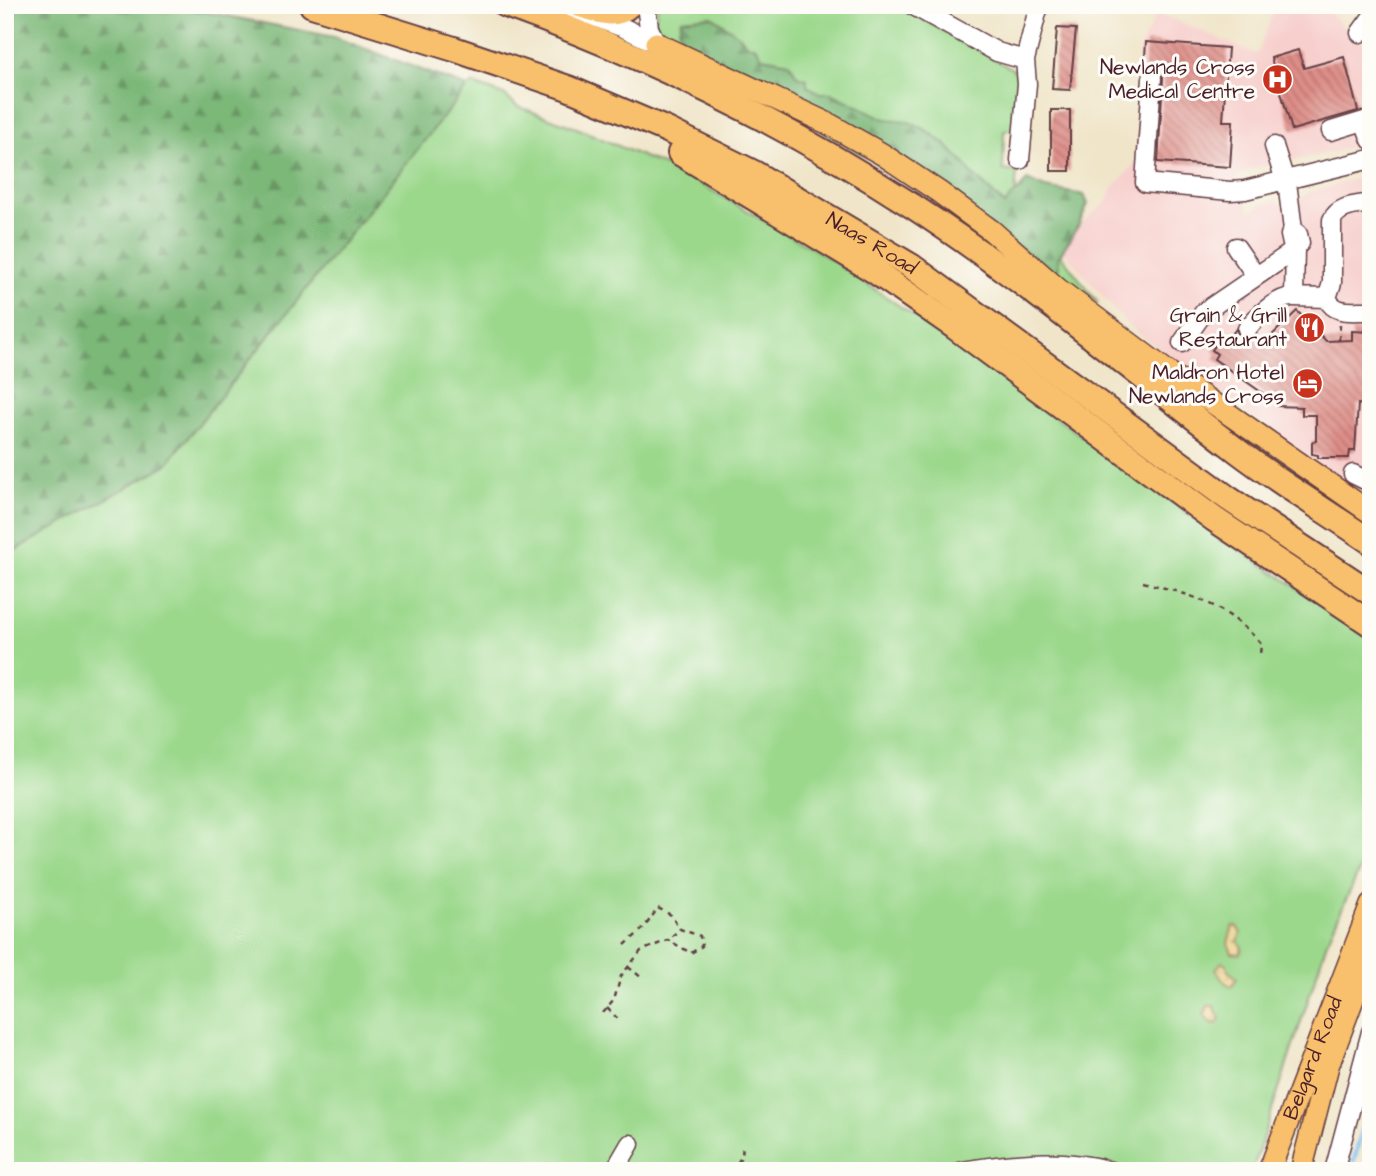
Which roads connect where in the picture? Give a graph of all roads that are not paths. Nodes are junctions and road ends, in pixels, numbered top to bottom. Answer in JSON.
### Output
{"nodes":[{"id":1,"x":312,"y":5,"type":"edge"},
{"id":2,"x":506,"y":5,"type":"edge"},
{"id":3,"x":561,"y":5,"type":"edge"},
{"id":4,"x":580,"y":5,"type":"edge"},
{"id":5,"x":629,"y":5,"type":"edge"},
{"id":6,"x":646,"y":5,"type":"edge"},
{"id":7,"x":912,"y":5,"type":"edge"},
{"id":8,"x":1039,"y":5,"type":"edge"},
{"id":9,"x":577,"y":32,"type":"junction"},
{"id":10,"x":656,"y":43,"type":"junction"},
{"id":11,"x":1025,"y":60,"type":"junction"},
{"id":12,"x":1152,"y":78,"type":"dead end"},
{"id":13,"x":568,"y":88,"type":"junction"},
{"id":14,"x":1331,"y":131,"type":"dead end"},
{"id":15,"x":1371,"y":140,"type":"edge"},
{"id":16,"x":1275,"y":146,"type":"dead end"},
{"id":17,"x":1371,"y":159,"type":"edge"},
{"id":18,"x":1020,"y":160,"type":"dead end"},
{"id":19,"x":1286,"y":181,"type":"junction"},
{"id":20,"x":1371,"y":203,"type":"edge"},
{"id":21,"x":1295,"y":243,"type":"junction"},
{"id":22,"x":1236,"y":247,"type":"dead end"},
{"id":23,"x":1256,"y":276,"type":"junction"},
{"id":24,"x":1058,"y":289,"type":"junction"},
{"id":25,"x":1294,"y":298,"type":"junction"},
{"id":26,"x":1327,"y":298,"type":"junction"},
{"id":27,"x":1371,"y":311,"type":"edge"},
{"id":28,"x":1247,"y":329,"type":"dead end"},
{"id":29,"x":1182,"y":343,"type":"dead end"},
{"id":30,"x":1353,"y":474,"type":"dead end"},
{"id":31,"x":1371,"y":483,"type":"edge"},
{"id":32,"x":1371,"y":513,"type":"edge"},
{"id":33,"x":1371,"y":542,"type":"edge"},
{"id":34,"x":1371,"y":593,"type":"edge"},
{"id":35,"x":1371,"y":624,"type":"edge"},
{"id":36,"x":1371,"y":905,"type":"edge"},
{"id":37,"x":1371,"y":951,"type":"edge"},
{"id":38,"x":1371,"y":1032,"type":"edge"},
{"id":39,"x":1318,"y":1101,"type":"junction"},
{"id":40,"x":630,"y":1144,"type":"dead end"},
{"id":41,"x":609,"y":1171,"type":"edge"},
{"id":42,"x":962,"y":1171,"type":"edge"},
{"id":43,"x":1111,"y":1171,"type":"edge"},
{"id":44,"x":1269,"y":1171,"type":"edge"},
{"id":45,"x":1287,"y":1171,"type":"edge"},
{"id":46,"x":1301,"y":1171,"type":"edge"},
{"id":47,"x":1335,"y":1171,"type":"edge"}],
"edges":[{"from":1,"to":13,"type":"highway","name":"Naas Road"},
{"from":2,"to":9,"type":"highway"},
{"from":3,"to":10,"type":"street"},
{"from":4,"to":5,"type":"highway"},
{"from":6,"to":10,"type":"street"},
{"from":7,"to":11,"type":"street"},
{"from":8,"to":11,"type":"street"},
{"from":9,"to":24,"type":"highway"},
{"from":9,"to":33,"type":"highway"},
{"from":10,"to":24,"type":"main road"},
{"from":11,"to":18,"type":"street"},
{"from":12,"to":19,"type":"street"},
{"from":13,"to":34,"type":"highway","name":"Naas Road"},
{"from":13,"to":35,"type":"highway"},
{"from":14,"to":15,"type":"street"},
{"from":16,"to":19,"type":"street"},
{"from":17,"to":19,"type":"street"},
{"from":19,"to":21,"type":"street"},
{"from":20,"to":26,"type":"street"},
{"from":21,"to":23,"type":"street"},
{"from":21,"to":25,"type":"street"},
{"from":22,"to":23,"type":"street"},
{"from":23,"to":29,"type":"street"},
{"from":24,"to":32,"type":"main road"},
{"from":25,"to":26,"type":"street"},
{"from":25,"to":28,"type":"street"},
{"from":26,"to":27,"type":"street"},
{"from":30,"to":31,"type":"street"},
{"from":36,"to":44,"type":"main road","name":"Belgard Road"},
{"from":37,"to":39,"type":"main road","name":"Belgard Road"},
{"from":38,"to":47,"type":"street"},
{"from":39,"to":45,"type":"main road","name":"Belgard Road"},
{"from":39,"to":46,"type":"main road","name":"Belgard Road"},
{"from":40,"to":41,"type":"street"},
{"from":42,"to":43,"type":"street"}]}
